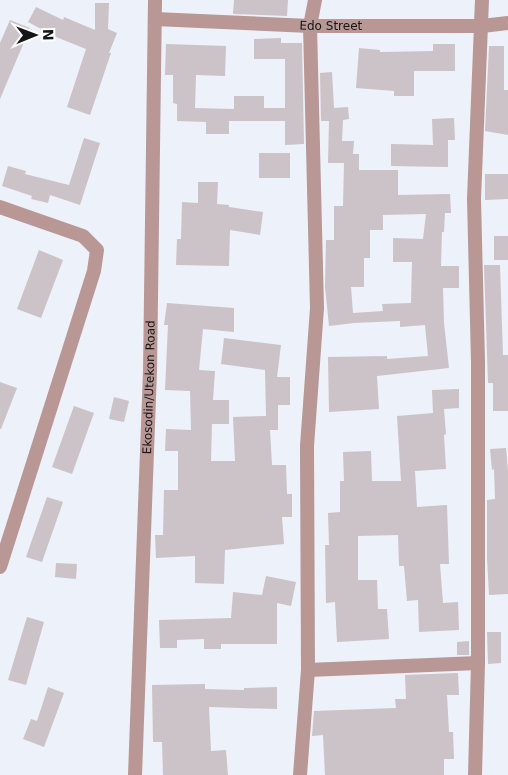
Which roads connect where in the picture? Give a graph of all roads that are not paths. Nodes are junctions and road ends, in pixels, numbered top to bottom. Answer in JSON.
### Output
{"nodes":[{"id":1,"x":155,"y":0,"type":"edge"},
{"id":2,"x":315,"y":0,"type":"edge"},
{"id":3,"x":482,"y":0,"type":"edge"},
{"id":4,"x":155,"y":19,"type":"junction"},
{"id":5,"x":508,"y":23,"type":"edge"},
{"id":6,"x":310,"y":26,"type":"junction"},
{"id":7,"x":482,"y":26,"type":"junction"},
{"id":8,"x":0,"y":207,"type":"edge"},
{"id":9,"x":0,"y":567,"type":"edge"},
{"id":10,"x":478,"y":663,"type":"junction"},
{"id":11,"x":308,"y":670,"type":"junction"},
{"id":12,"x":135,"y":775,"type":"edge"},
{"id":13,"x":300,"y":775,"type":"edge"},
{"id":14,"x":476,"y":775,"type":"edge"}],
"edges":[{"from":1,"to":4,"type":"street","name":"Ekosodin/Utekon Road"},
{"from":2,"to":6,"type":"street"},
{"from":3,"to":7,"type":"street"},
{"from":4,"to":6,"type":"street","name":"Edo Street"},
{"from":4,"to":12,"type":"street","name":"Ekosodin/Utekon Road"},
{"from":5,"to":7,"type":"street","name":"Edo Street"},
{"from":6,"to":7,"type":"street","name":"Edo Street"},
{"from":6,"to":11,"type":"street"},
{"from":7,"to":10,"type":"street"},
{"from":8,"to":9,"type":"street"},
{"from":10,"to":11,"type":"street"},
{"from":10,"to":14,"type":"street"},
{"from":11,"to":13,"type":"street"}]}
